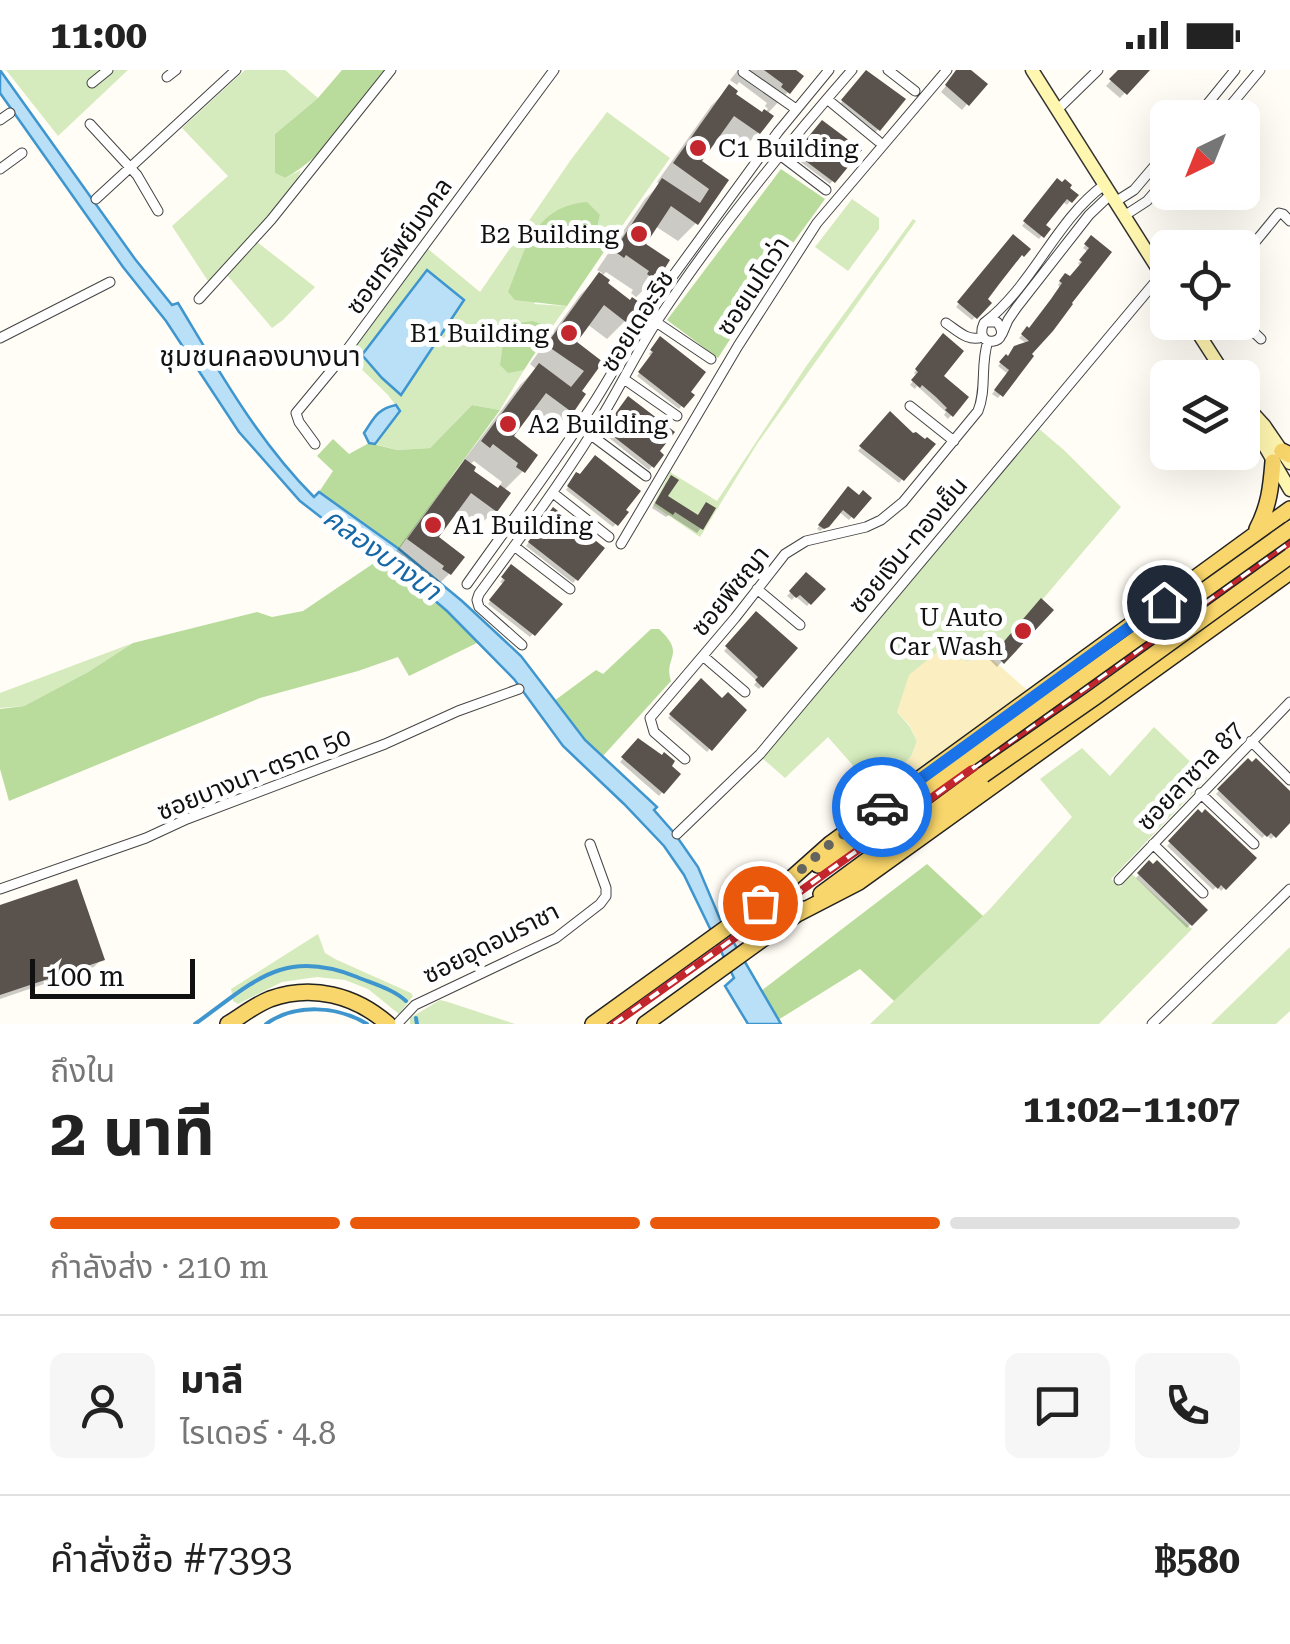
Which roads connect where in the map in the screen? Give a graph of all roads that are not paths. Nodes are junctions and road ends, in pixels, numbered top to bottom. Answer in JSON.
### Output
{"nodes":[{"id":1,"x":108,"y":70,"type":"edge"},
{"id":2,"x":236,"y":70,"type":"edge"},
{"id":3,"x":391,"y":70,"type":"edge"},
{"id":4,"x":554,"y":70,"type":"edge"},
{"id":5,"x":829,"y":70,"type":"edge"},
{"id":6,"x":852,"y":70,"type":"edge"},
{"id":7,"x":888,"y":70,"type":"edge"},
{"id":8,"x":946,"y":70,"type":"edge"},
{"id":9,"x":1032,"y":70,"type":"edge"},
{"id":10,"x":1098,"y":70,"type":"edge"},
{"id":11,"x":1235,"y":70,"type":"edge"},
{"id":12,"x":1260,"y":70,"type":"edge"},
{"id":13,"x":744,"y":72,"type":"edge"},
{"id":14,"x":92,"y":83,"type":"dead end"},
{"id":15,"x":915,"y":91,"type":"dead end"},
{"id":16,"x":1214,"y":95,"type":"junction"},
{"id":17,"x":827,"y":99,"type":"junction"},
{"id":18,"x":1210,"y":100,"type":"edge"},
{"id":19,"x":1219,"y":100,"type":"edge"},
{"id":20,"x":1235,"y":100,"type":"edge"},
{"id":21,"x":796,"y":109,"type":"junction"},
{"id":22,"x":1057,"y":110,"type":"junction"},
{"id":23,"x":10,"y":113,"type":"dead end"},
{"id":24,"x":0,"y":120,"type":"edge"},
{"id":25,"x":90,"y":124,"type":"dead end"},
{"id":26,"x":878,"y":140,"type":"dead end"},
{"id":27,"x":22,"y":154,"type":"dead end"},
{"id":28,"x":780,"y":155,"type":"junction"},
{"id":29,"x":130,"y":168,"type":"junction"},
{"id":30,"x":0,"y":169,"type":"edge"},
{"id":31,"x":1150,"y":171,"type":"edge"},
{"id":32,"x":826,"y":190,"type":"dead end"},
{"id":33,"x":1110,"y":194,"type":"junction"},
{"id":34,"x":1150,"y":198,"type":"edge"},
{"id":35,"x":96,"y":200,"type":"dead end"},
{"id":36,"x":158,"y":210,"type":"dead end"},
{"id":37,"x":1124,"y":216,"type":"junction"},
{"id":38,"x":1290,"y":220,"type":"edge"},
{"id":39,"x":1260,"y":236,"type":"edge"},
{"id":40,"x":1150,"y":258,"type":"edge"},
{"id":41,"x":110,"y":282,"type":"dead end"},
{"id":42,"x":1150,"y":296,"type":"edge"},
{"id":43,"x":199,"y":299,"type":"dead end"},
{"id":44,"x":656,"y":322,"type":"junction"},
{"id":45,"x":987,"y":322,"type":"junction"},
{"id":46,"x":946,"y":323,"type":"dead end"},
{"id":47,"x":1002,"y":334,"type":"junction"},
{"id":48,"x":0,"y":338,"type":"edge"},
{"id":49,"x":985,"y":339,"type":"junction"},
{"id":50,"x":711,"y":360,"type":"dead end"},
{"id":51,"x":624,"y":379,"type":"junction"},
{"id":52,"x":910,"y":406,"type":"dead end"},
{"id":53,"x":677,"y":416,"type":"dead end"},
{"id":54,"x":1260,"y":420,"type":"edge"},
{"id":55,"x":591,"y":435,"type":"junction"},
{"id":56,"x":954,"y":441,"type":"junction"},
{"id":57,"x":315,"y":444,"type":"dead end"},
{"id":58,"x":1284,"y":458,"type":"edge"},
{"id":59,"x":646,"y":476,"type":"dead end"},
{"id":60,"x":1290,"y":490,"type":"edge"},
{"id":61,"x":553,"y":494,"type":"junction"},
{"id":62,"x":1290,"y":509,"type":"edge"},
{"id":63,"x":1290,"y":529,"type":"edge"},
{"id":64,"x":1253,"y":537,"type":"junction"},
{"id":65,"x":609,"y":538,"type":"dead end"},
{"id":66,"x":621,"y":544,"type":"dead end"},
{"id":67,"x":514,"y":546,"type":"junction"},
{"id":68,"x":1290,"y":556,"type":"edge"},
{"id":69,"x":1290,"y":572,"type":"edge"},
{"id":70,"x":1290,"y":580,"type":"edge"},
{"id":71,"x":467,"y":584,"type":"dead end"},
{"id":72,"x":570,"y":589,"type":"dead end"},
{"id":73,"x":757,"y":589,"type":"junction"},
{"id":74,"x":1262,"y":591,"type":"junction"},
{"id":75,"x":800,"y":625,"type":"dead end"},
{"id":76,"x":1128,"y":627,"type":"junction"},
{"id":77,"x":522,"y":645,"type":"dead end"},
{"id":78,"x":703,"y":656,"type":"junction"},
{"id":79,"x":1160,"y":665,"type":"junction"},
{"id":80,"x":519,"y":689,"type":"dead end"},
{"id":81,"x":745,"y":692,"type":"dead end"},
{"id":82,"x":1290,"y":702,"type":"edge"},
{"id":83,"x":1251,"y":742,"type":"junction"},
{"id":84,"x":685,"y":758,"type":"dead end"},
{"id":85,"x":1290,"y":780,"type":"edge"},
{"id":86,"x":1200,"y":793,"type":"junction"},
{"id":87,"x":678,"y":834,"type":"dead end"},
{"id":88,"x":590,"y":844,"type":"dead end"},
{"id":89,"x":1153,"y":844,"type":"junction"},
{"id":90,"x":1254,"y":844,"type":"dead end"},
{"id":91,"x":1119,"y":880,"type":"dead end"},
{"id":92,"x":784,"y":885,"type":"junction"},
{"id":93,"x":0,"y":889,"type":"edge"},
{"id":94,"x":1290,"y":889,"type":"edge"},
{"id":95,"x":1203,"y":893,"type":"dead end"},
{"id":96,"x":800,"y":913,"type":"junction"},
{"id":97,"x":228,"y":1024,"type":"edge"},
{"id":98,"x":388,"y":1024,"type":"edge"},
{"id":99,"x":398,"y":1024,"type":"edge"},
{"id":100,"x":593,"y":1024,"type":"edge"},
{"id":101,"x":646,"y":1024,"type":"edge"},
{"id":102,"x":1152,"y":1024,"type":"edge"}],
"edges":[{"from":1,"to":14,"type":"street"},
{"from":2,"to":29,"type":"street"},
{"from":3,"to":43,"type":"street"},
{"from":4,"to":57,"type":"street","name":"ซอยทรัพย์มงคล"},
{"from":5,"to":21,"type":"street"},
{"from":6,"to":17,"type":"street","name":"ซอยเดอะริช"},
{"from":7,"to":15,"type":"street"},
{"from":8,"to":66,"type":"street","name":"ซอยเมโดว่า"},
{"from":9,"to":22,"type":"street"},
{"from":10,"to":22,"type":"street"},
{"from":11,"to":16,"type":"street"},
{"from":12,"to":20,"type":"street"},
{"from":13,"to":21,"type":"street"},
{"from":16,"to":18,"type":"street"},
{"from":16,"to":19,"type":"street"},
{"from":17,"to":26,"type":"street"},
{"from":17,"to":28,"type":"street","name":"ซอยเดอะริช"},
{"from":21,"to":71,"type":"street"},
{"from":22,"to":33,"type":"street"},
{"from":23,"to":24,"type":"street"},
{"from":25,"to":29,"type":"street"},
{"from":27,"to":30,"type":"street"},
{"from":28,"to":32,"type":"street"},
{"from":28,"to":44,"type":"street","name":"ซอยเดอะริช"},
{"from":29,"to":35,"type":"street"},
{"from":29,"to":36,"type":"street"},
{"from":31,"to":33,"type":"street"},
{"from":33,"to":37,"type":"street"},
{"from":33,"to":45,"type":"street","name":"ซอยพิชญา"},
{"from":33,"to":47,"type":"street"},
{"from":34,"to":37,"type":"street"},
{"from":37,"to":40,"type":"street"},
{"from":38,"to":39,"type":"street"},
{"from":41,"to":48,"type":"street"},
{"from":42,"to":87,"type":"street","name":"ซอยเงิน-ทองเย็น"},
{"from":44,"to":50,"type":"street"},
{"from":44,"to":51,"type":"street","name":"ซอยเดอะริช"},
{"from":45,"to":47,"type":"street"},
{"from":45,"to":49,"type":"street","name":"ซอยพิชญา"},
{"from":46,"to":49,"type":"street"},
{"from":47,"to":49,"type":"street"},
{"from":49,"to":56,"type":"street","name":"ซอยพิชญา"},
{"from":51,"to":53,"type":"street"},
{"from":51,"to":55,"type":"street","name":"ซอยเดอะริช"},
{"from":52,"to":56,"type":"street"},
{"from":54,"to":58,"type":"street"},
{"from":55,"to":59,"type":"street"},
{"from":55,"to":61,"type":"street","name":"ซอยเดอะริช"},
{"from":56,"to":73,"type":"street","name":"ซอยพิชญา"},
{"from":58,"to":60,"type":"street"},
{"from":58,"to":64,"type":"main road"},
{"from":61,"to":65,"type":"street"},
{"from":61,"to":67,"type":"street","name":"ซอยเดอะริช"},
{"from":62,"to":64,"type":"main road"},
{"from":63,"to":92,"type":"main road","bridge":true},
{"from":64,"to":76,"type":"main road"},
{"from":67,"to":72,"type":"street"},
{"from":67,"to":77,"type":"street","name":"ซอยเดอะริช"},
{"from":68,"to":96,"type":"main road","bridge":true},
{"from":69,"to":74,"type":"main road"},
{"from":70,"to":74,"type":"main road"},
{"from":73,"to":75,"type":"street"},
{"from":73,"to":78,"type":"street","name":"ซอยพิชญา"},
{"from":74,"to":79,"type":"main road"},
{"from":76,"to":79,"type":"main road"},
{"from":76,"to":92,"type":"main road"},
{"from":78,"to":81,"type":"street"},
{"from":78,"to":84,"type":"street","name":"ซอยพิชญา"},
{"from":79,"to":96,"type":"main road"},
{"from":80,"to":93,"type":"street","name":"ซอยบางนา-ตราด 50"},
{"from":82,"to":83,"type":"street","name":"ซอยลาซาล 87"},
{"from":83,"to":85,"type":"street"},
{"from":83,"to":86,"type":"street","name":"ซอยลาซาล 87"},
{"from":86,"to":89,"type":"street","name":"ซอยลาซาล 87"},
{"from":86,"to":90,"type":"street"},
{"from":88,"to":99,"type":"street","name":"ซอยอุดอนราชา"},
{"from":89,"to":91,"type":"street","name":"ซอยลาซาล 87"},
{"from":89,"to":95,"type":"street"},
{"from":92,"to":100,"type":"main road"},
{"from":94,"to":102,"type":"street"},
{"from":96,"to":101,"type":"main road"},
{"from":97,"to":98,"type":"main road"}]}
